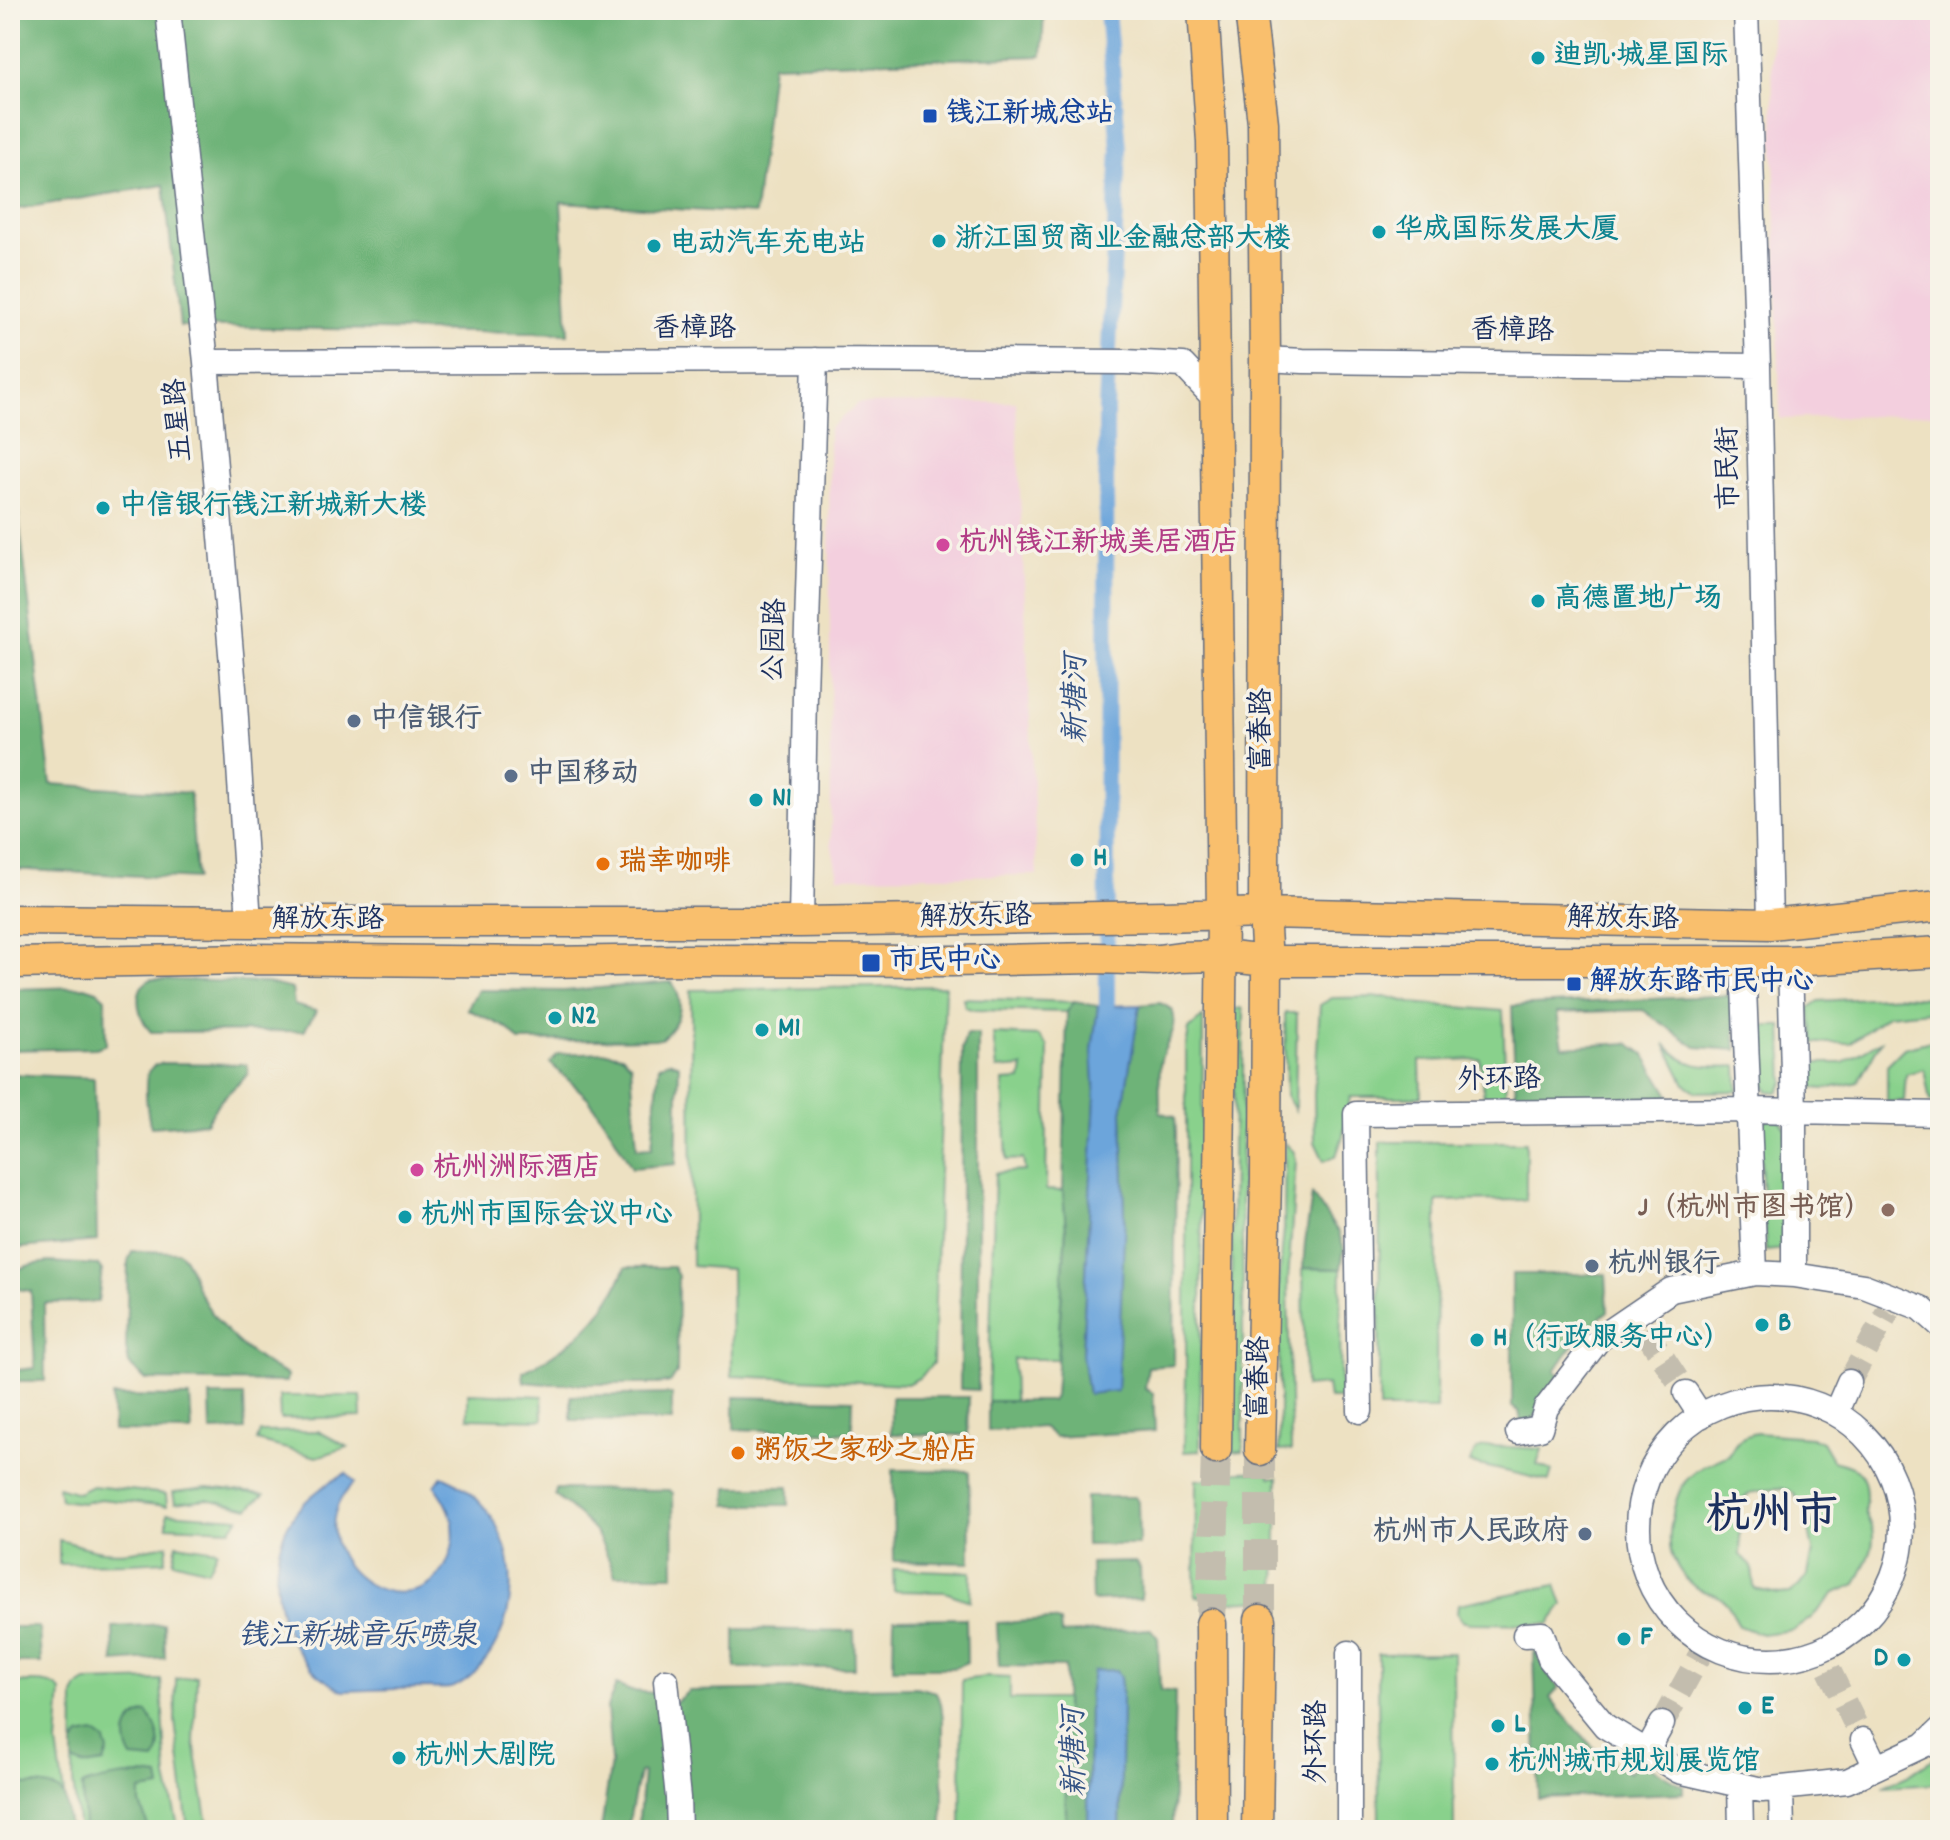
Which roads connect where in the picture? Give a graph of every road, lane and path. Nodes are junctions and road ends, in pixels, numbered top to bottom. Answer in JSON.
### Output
{"nodes":[{"id":1,"x":168,"y":10,"type":"edge"},
{"id":2,"x":1203,"y":10,"type":"edge"},
{"id":3,"x":1250,"y":10,"type":"edge"},
{"id":4,"x":1746,"y":10,"type":"edge"},
{"id":5,"x":1215,"y":326,"type":"junction"},
{"id":6,"x":1265,"y":359,"type":"junction"},
{"id":7,"x":815,"y":360,"type":"junction"},
{"id":8,"x":206,"y":362,"type":"junction"},
{"id":9,"x":1183,"y":365,"type":"junction"},
{"id":10,"x":1758,"y":366,"type":"junction"},
{"id":11,"x":1215,"y":399,"type":"junction"},
{"id":12,"x":1940,"y":906,"type":"edge"},
{"id":13,"x":1264,"y":913,"type":"junction"},
{"id":14,"x":1222,"y":914,"type":"junction"},
{"id":15,"x":10,"y":920,"type":"edge"},
{"id":16,"x":249,"y":922,"type":"junction"},
{"id":17,"x":801,"y":922,"type":"junction"},
{"id":18,"x":1770,"y":924,"type":"junction"},
{"id":19,"x":1940,"y":952,"type":"edge"},
{"id":20,"x":1221,"y":956,"type":"junction"},
{"id":21,"x":1267,"y":961,"type":"junction"},
{"id":22,"x":1743,"y":961,"type":"junction"},
{"id":23,"x":1790,"y":961,"type":"junction"},
{"id":24,"x":10,"y":963,"type":"edge"},
{"id":25,"x":1750,"y":1110,"type":"junction"},
{"id":26,"x":1794,"y":1111,"type":"junction"},
{"id":27,"x":1940,"y":1114,"type":"edge"},
{"id":28,"x":1755,"y":1273,"type":"junction"},
{"id":29,"x":1794,"y":1275,"type":"junction"},
{"id":30,"x":1940,"y":1325,"type":"edge"},
{"id":31,"x":1849,"y":1382,"type":"tunnel mouth"},
{"id":32,"x":1686,"y":1393,"type":"tunnel mouth"},
{"id":33,"x":1360,"y":1411,"type":"dead end"},
{"id":34,"x":1836,"y":1412,"type":"junction"},
{"id":35,"x":1701,"y":1416,"type":"junction"},
{"id":36,"x":1518,"y":1432,"type":"dead end"},
{"id":37,"x":1216,"y":1449,"type":"tunnel mouth"},
{"id":38,"x":1260,"y":1450,"type":"tunnel mouth"},
{"id":39,"x":1260,"y":1620,"type":"tunnel mouth"},
{"id":40,"x":1211,"y":1624,"type":"tunnel mouth"},
{"id":41,"x":1525,"y":1635,"type":"dead end"},
{"id":42,"x":1349,"y":1653,"type":"dead end"},
{"id":43,"x":666,"y":1681,"type":"dead end"},
{"id":44,"x":1662,"y":1724,"type":"tunnel mouth"},
{"id":45,"x":1940,"y":1730,"type":"edge"},
{"id":46,"x":1863,"y":1740,"type":"tunnel mouth"},
{"id":47,"x":1647,"y":1751,"type":"junction"},
{"id":48,"x":1876,"y":1767,"type":"junction"},
{"id":49,"x":1740,"y":1785,"type":"junction"},
{"id":50,"x":1781,"y":1788,"type":"junction"},
{"id":51,"x":679,"y":1830,"type":"edge"},
{"id":52,"x":1212,"y":1830,"type":"edge"},
{"id":53,"x":1257,"y":1830,"type":"edge"},
{"id":54,"x":1349,"y":1830,"type":"edge"},
{"id":55,"x":1741,"y":1830,"type":"edge"},
{"id":56,"x":1782,"y":1830,"type":"edge"}],
"edges":[{"from":1,"to":8,"type":"street","name":"五星路"},
{"from":2,"to":5,"type":"main road","name":"富春路"},
{"from":3,"to":6,"type":"main road","name":"富春路"},
{"from":4,"to":10,"type":"street","name":"市民街"},
{"from":5,"to":9,"type":"street"},
{"from":5,"to":11,"type":"main road","name":"富春路"},
{"from":6,"to":10,"type":"street","name":"香樟路"},
{"from":6,"to":13,"type":"main road","name":"富春路"},
{"from":7,"to":8,"type":"street","name":"香樟路"},
{"from":7,"to":9,"type":"street","name":"香樟路"},
{"from":7,"to":17,"type":"street","name":"公园路"},
{"from":8,"to":16,"type":"street","name":"五星路"},
{"from":9,"to":11,"type":"street"},
{"from":10,"to":18,"type":"street","name":"市民街"},
{"from":11,"to":14,"type":"main road","name":"富春路"},
{"from":12,"to":18,"type":"main road","name":"解放东路"},
{"from":13,"to":14,"type":"main road","name":"解放东路"},
{"from":13,"to":18,"type":"main road","name":"解放东路"},
{"from":13,"to":21,"type":"main road","name":"富春路"},
{"from":14,"to":17,"type":"main road","name":"解放东路"},
{"from":14,"to":20,"type":"main road","name":"富春路"},
{"from":15,"to":16,"type":"main road","name":"解放东路"},
{"from":16,"to":17,"type":"main road","name":"解放东路"},
{"from":19,"to":23,"type":"main road","name":"解放东路"},
{"from":20,"to":21,"type":"main road","name":"解放东路"},
{"from":20,"to":24,"type":"main road","name":"解放东路"},
{"from":20,"to":37,"type":"main road","name":"富春路"},
{"from":21,"to":22,"type":"main road","name":"解放东路"},
{"from":21,"to":38,"type":"main road","name":"富春路"},
{"from":22,"to":23,"type":"main road","name":"解放东路"},
{"from":22,"to":25,"type":"street"},
{"from":23,"to":26,"type":"street"},
{"from":25,"to":26,"type":"street","name":"外环路"},
{"from":25,"to":28,"type":"street"},
{"from":25,"to":33,"type":"street","name":"外环路"},
{"from":26,"to":27,"type":"street","name":"外环路"},
{"from":26,"to":29,"type":"street"},
{"from":28,"to":29,"type":"street"},
{"from":28,"to":36,"type":"street"},
{"from":29,"to":30,"type":"street"},
{"from":31,"to":34,"type":"street"},
{"from":32,"to":35,"type":"street"},
{"from":34,"to":35,"type":"street"},
{"from":34,"to":35,"type":"street"},
{"from":39,"to":53,"type":"main road"},
{"from":40,"to":52,"type":"main road"},
{"from":41,"to":47,"type":"street"},
{"from":42,"to":54,"type":"street","name":"外环路"},
{"from":43,"to":51,"type":"street"},
{"from":44,"to":47,"type":"street"},
{"from":45,"to":48,"type":"street"},
{"from":46,"to":48,"type":"street"},
{"from":47,"to":49,"type":"street"},
{"from":48,"to":50,"type":"street"},
{"from":49,"to":50,"type":"street"},
{"from":49,"to":55,"type":"street"},
{"from":50,"to":56,"type":"street"}]}
